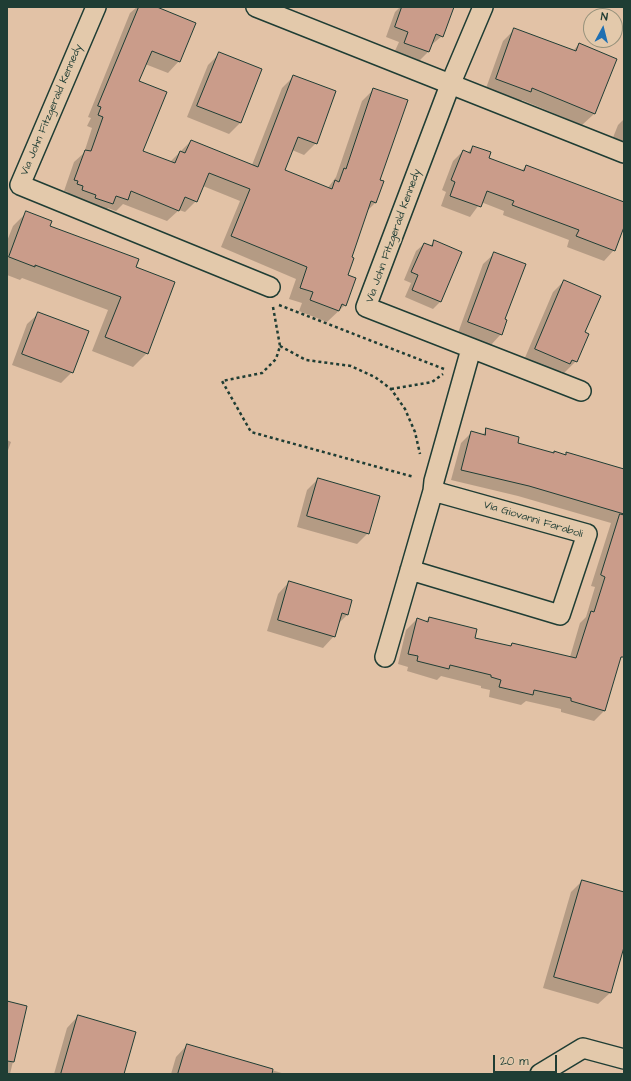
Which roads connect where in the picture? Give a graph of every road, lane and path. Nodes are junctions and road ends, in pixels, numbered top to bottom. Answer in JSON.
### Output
{"nodes":[{"id":1,"x":96,"y":7,"type":"edge"},
{"id":2,"x":256,"y":7,"type":"edge"},
{"id":3,"x":483,"y":7,"type":"edge"},
{"id":4,"x":450,"y":85,"type":"junction"},
{"id":5,"x":624,"y":153,"type":"edge"},
{"id":6,"x":270,"y":287,"type":"dead end"},
{"id":7,"x":280,"y":346,"type":"junction"},
{"id":8,"x":472,"y":348,"type":"junction"},
{"id":9,"x":391,"y":389,"type":"junction"},
{"id":10,"x":581,"y":391,"type":"dead end"},
{"id":11,"x":419,"y":459,"type":"dead end"},
{"id":12,"x":418,"y":472,"type":"dead end"},
{"id":13,"x":434,"y":491,"type":"junction"},
{"id":14,"x":410,"y":570,"type":"junction"},
{"id":15,"x":385,"y":657,"type":"dead end"},
{"id":16,"x":624,"y":1060,"type":"edge"},
{"id":17,"x":540,"y":1074,"type":"edge"}],
"edges":[{"from":1,"to":6,"type":"street","name":"Via John Fitzgerald Kennedy"},
{"from":2,"to":4,"type":"street"},
{"from":3,"to":4,"type":"street"},
{"from":4,"to":5,"type":"street"},
{"from":4,"to":8,"type":"street","name":"Via John Fitzgerald Kennedy"},
{"from":7,"to":9,"type":"path"},
{"from":7,"to":9,"type":"path"},
{"from":7,"to":12,"type":"path"},
{"from":8,"to":10,"type":"street","name":"Via John Fitzgerald Kennedy"},
{"from":8,"to":13,"type":"street"},
{"from":9,"to":11,"type":"path"},
{"from":13,"to":14,"type":"street"},
{"from":13,"to":14,"type":"street","name":"Via Giovanni Faraboli"},
{"from":14,"to":15,"type":"street"},
{"from":16,"to":17,"type":"street"}]}
